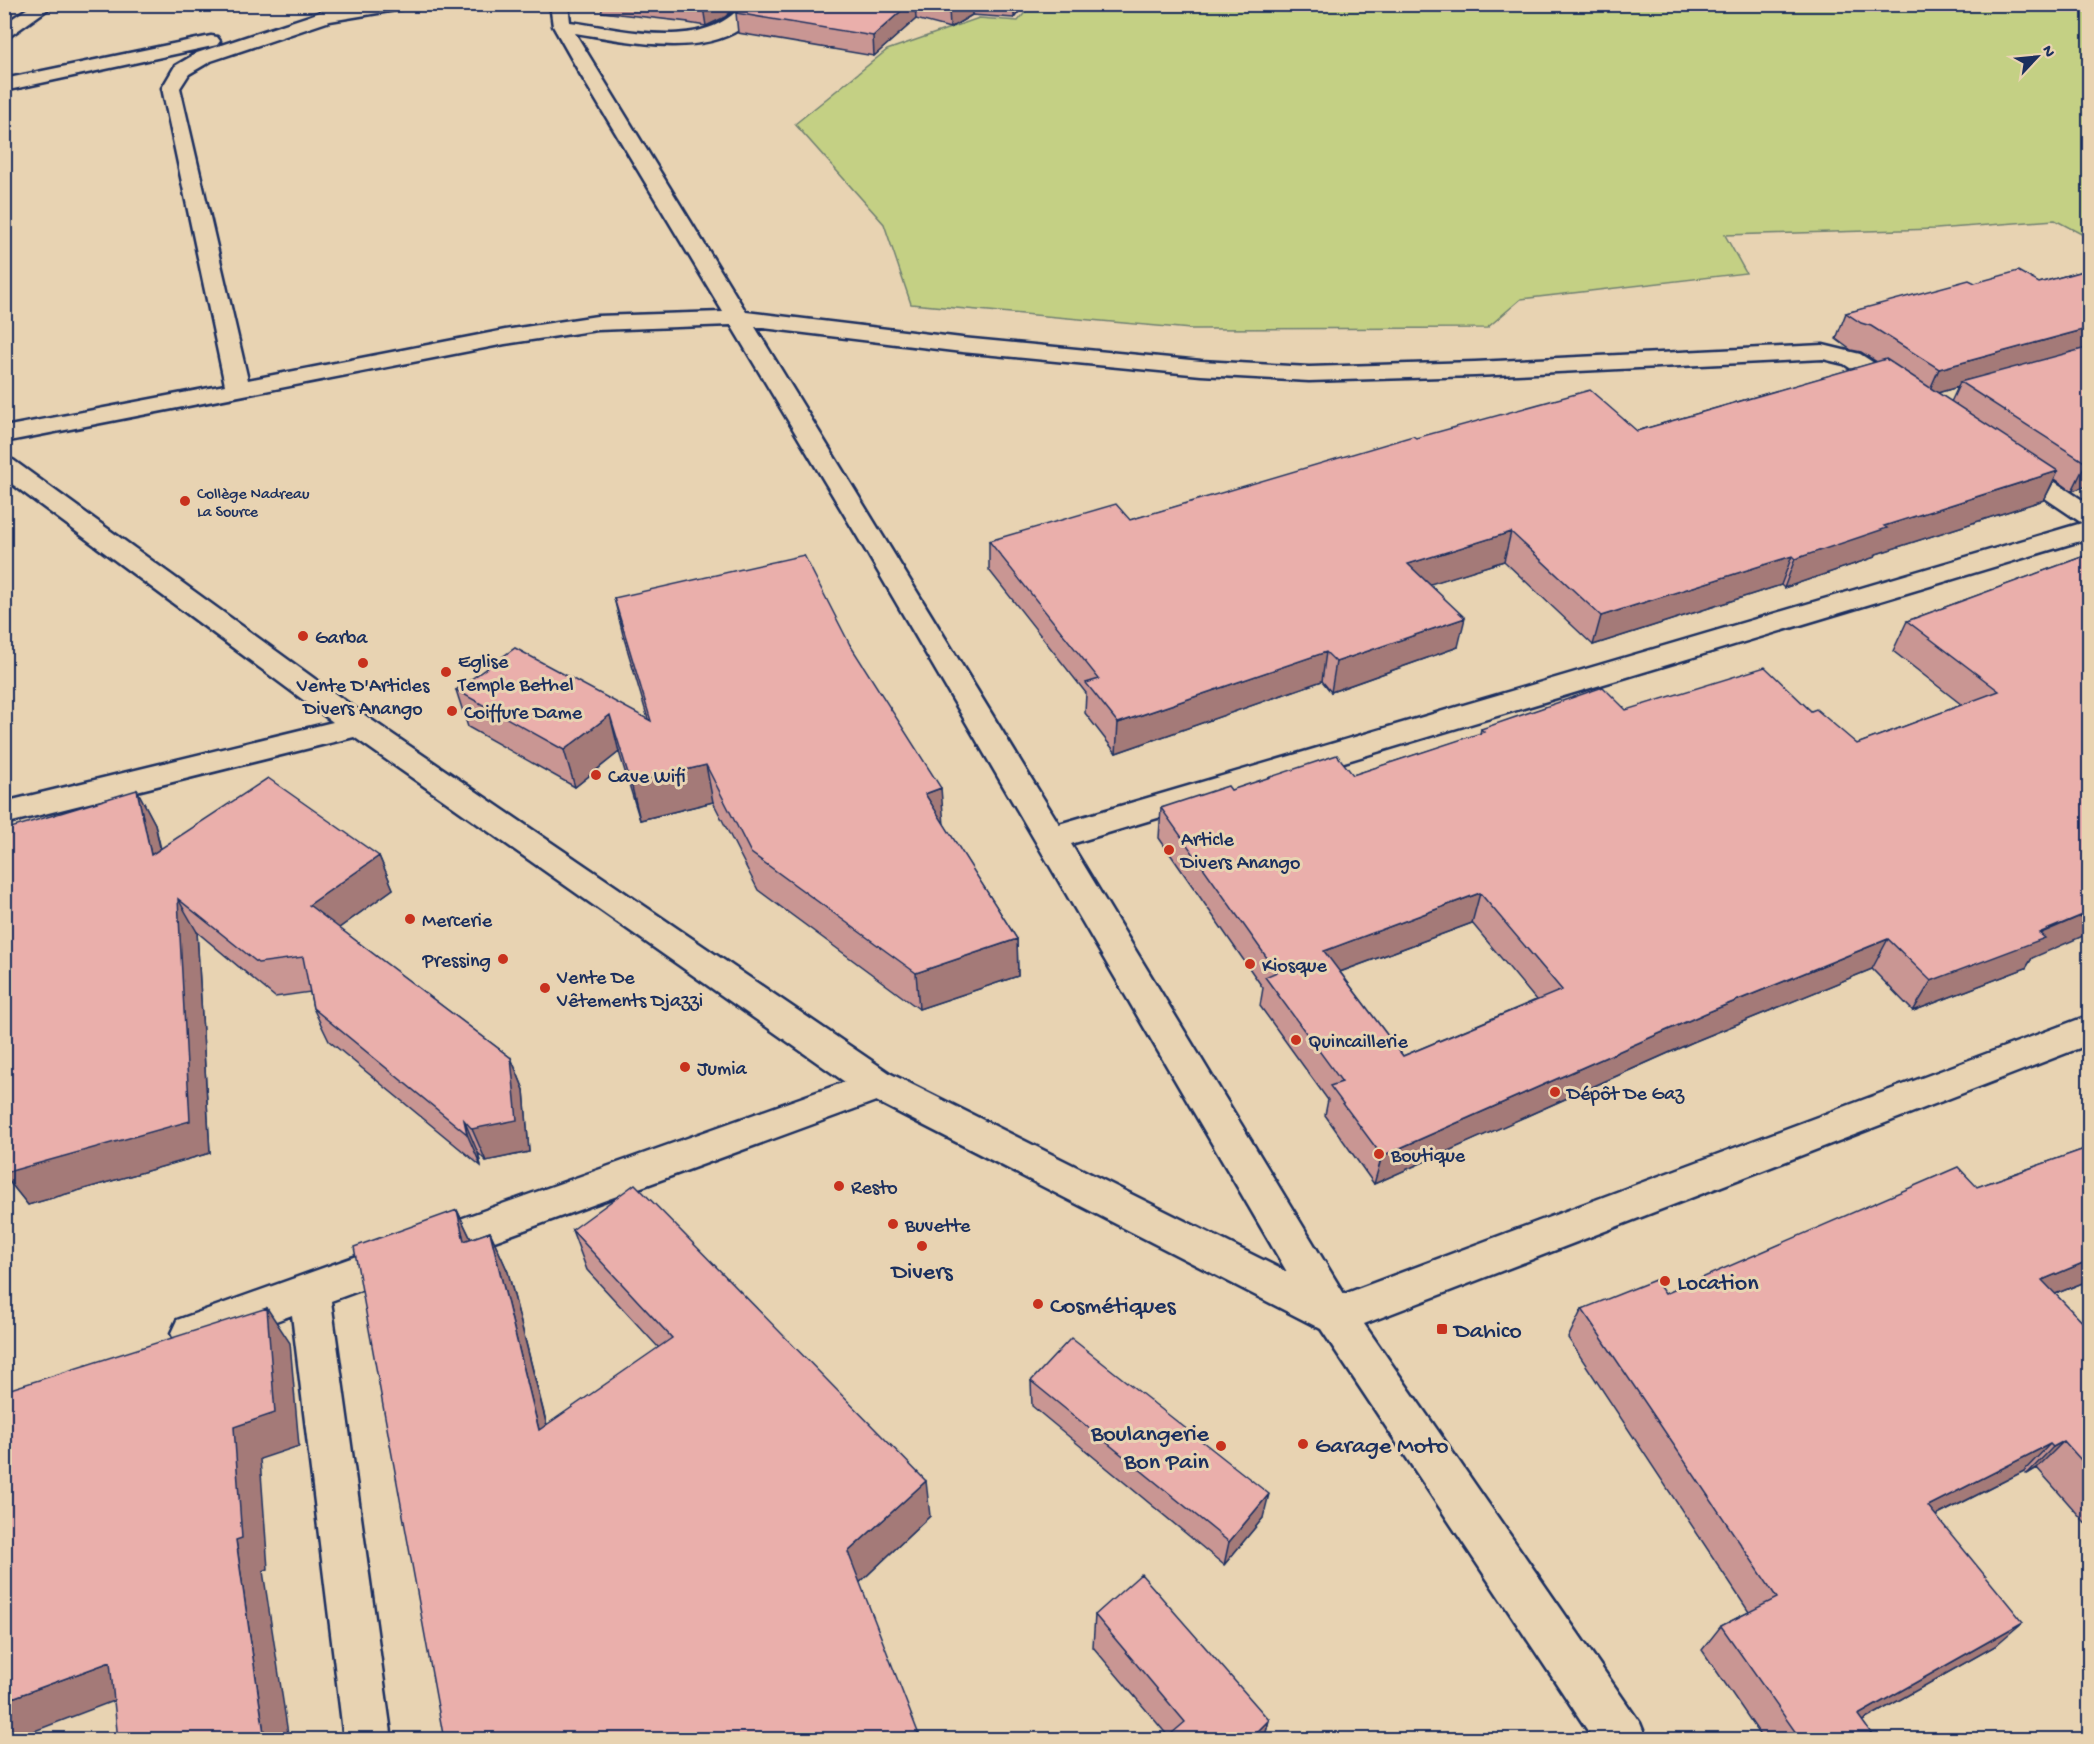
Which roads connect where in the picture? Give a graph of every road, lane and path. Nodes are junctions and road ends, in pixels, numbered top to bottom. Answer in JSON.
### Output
{"nodes":[{"id":1,"x":47,"y":4,"type":"edge"},
{"id":2,"x":402,"y":4,"type":"edge"},
{"id":3,"x":753,"y":4,"type":"edge"},
{"id":4,"x":333,"y":11,"type":"edge"},
{"id":5,"x":560,"y":15,"type":"edge"},
{"id":6,"x":4,"y":32,"type":"edge"},
{"id":7,"x":4,"y":85,"type":"edge"},
{"id":8,"x":738,"y":318,"type":"junction"},
{"id":9,"x":238,"y":390,"type":"junction"},
{"id":10,"x":1924,"y":406,"type":"edge"},
{"id":11,"x":4,"y":435,"type":"edge"},
{"id":12,"x":1992,"y":452,"type":"edge"},
{"id":13,"x":4,"y":465,"type":"edge"},
{"id":14,"x":2090,"y":517,"type":"edge"},
{"id":15,"x":2090,"y":529,"type":"edge"},
{"id":16,"x":359,"y":726,"type":"junction"},
{"id":17,"x":4,"y":813,"type":"edge"},
{"id":18,"x":1051,"y":838,"type":"junction"},
{"id":19,"x":2090,"y":1029,"type":"edge"},
{"id":20,"x":878,"y":1085,"type":"junction"},
{"id":21,"x":309,"y":1291,"type":"junction"},
{"id":22,"x":1335,"y":1316,"type":"junction"},
{"id":23,"x":162,"y":1344,"type":"edge"},
{"id":24,"x":368,"y":1740,"type":"edge"},
{"id":25,"x":1623,"y":1740,"type":"edge"}],
"edges":[{"from":1,"to":6,"type":"street"},
{"from":2,"to":4,"type":"street"},
{"from":3,"to":5,"type":"street"},
{"from":4,"to":7,"type":"street"},
{"from":4,"to":9,"type":"street"},
{"from":5,"to":8,"type":"street"},
{"from":8,"to":9,"type":"street"},
{"from":8,"to":10,"type":"street"},
{"from":8,"to":18,"type":"street"},
{"from":9,"to":11,"type":"street"},
{"from":12,"to":14,"type":"street"},
{"from":13,"to":16,"type":"street"},
{"from":15,"to":18,"type":"street"},
{"from":16,"to":17,"type":"street"},
{"from":16,"to":20,"type":"street"},
{"from":18,"to":22,"type":"street"},
{"from":19,"to":22,"type":"street"},
{"from":20,"to":21,"type":"street"},
{"from":20,"to":22,"type":"street"},
{"from":21,"to":23,"type":"street"},
{"from":21,"to":24,"type":"street"},
{"from":22,"to":25,"type":"street"}]}
